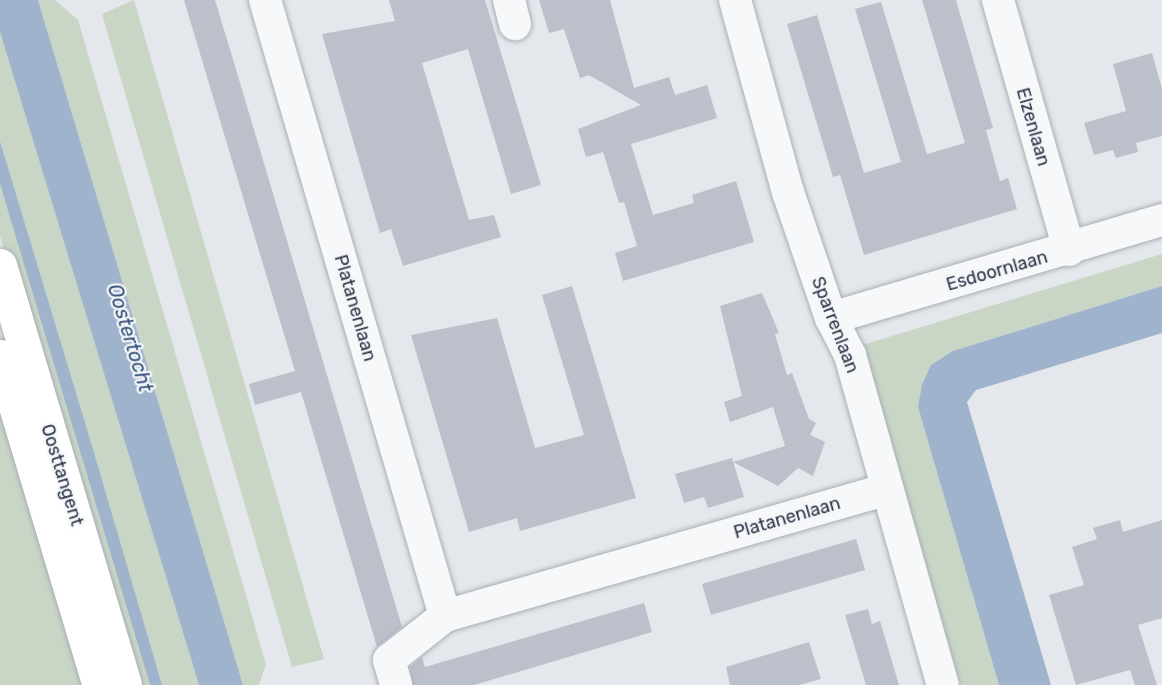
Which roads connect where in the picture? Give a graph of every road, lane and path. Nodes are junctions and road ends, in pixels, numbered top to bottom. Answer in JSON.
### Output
{"nodes":[{"id":1,"x":265,"y":0,"type":"edge"},
{"id":2,"x":735,"y":0,"type":"edge"},
{"id":3,"x":1001,"y":1,"type":"edge"},
{"id":4,"x":1162,"y":220,"type":"edge"},
{"id":5,"x":1069,"y":250,"type":"junction"},
{"id":6,"x":0,"y":265,"type":"edge"},
{"id":7,"x":831,"y":318,"type":"junction"},
{"id":8,"x":0,"y":356,"type":"edge"},
{"id":9,"x":887,"y":489,"type":"junction"},
{"id":10,"x":445,"y":616,"type":"junction"},
{"id":11,"x":393,"y":672,"type":"edge"},
{"id":12,"x":99,"y":685,"type":"edge"},
{"id":13,"x":125,"y":685,"type":"edge"},
{"id":14,"x":943,"y":685,"type":"edge"}],
"edges":[{"from":1,"to":10,"type":"street","name":"Platanenlaan"},
{"from":2,"to":7,"type":"street","name":"Sparrenlaan"},
{"from":3,"to":5,"type":"street","name":"Elzenlaan"},
{"from":4,"to":5,"type":"street","name":"Esdoornlaan"},
{"from":5,"to":7,"type":"street","name":"Esdoornlaan"},
{"from":6,"to":13,"type":"main road","name":"Oosttangent"},
{"from":7,"to":9,"type":"street","name":"Sparrenlaan"},
{"from":8,"to":12,"type":"main road","name":"Oosttangent"},
{"from":9,"to":10,"type":"street","name":"Platanenlaan"},
{"from":9,"to":14,"type":"street","name":"Sparrenlaan"},
{"from":10,"to":11,"type":"street","name":"Platanenlaan"}]}
